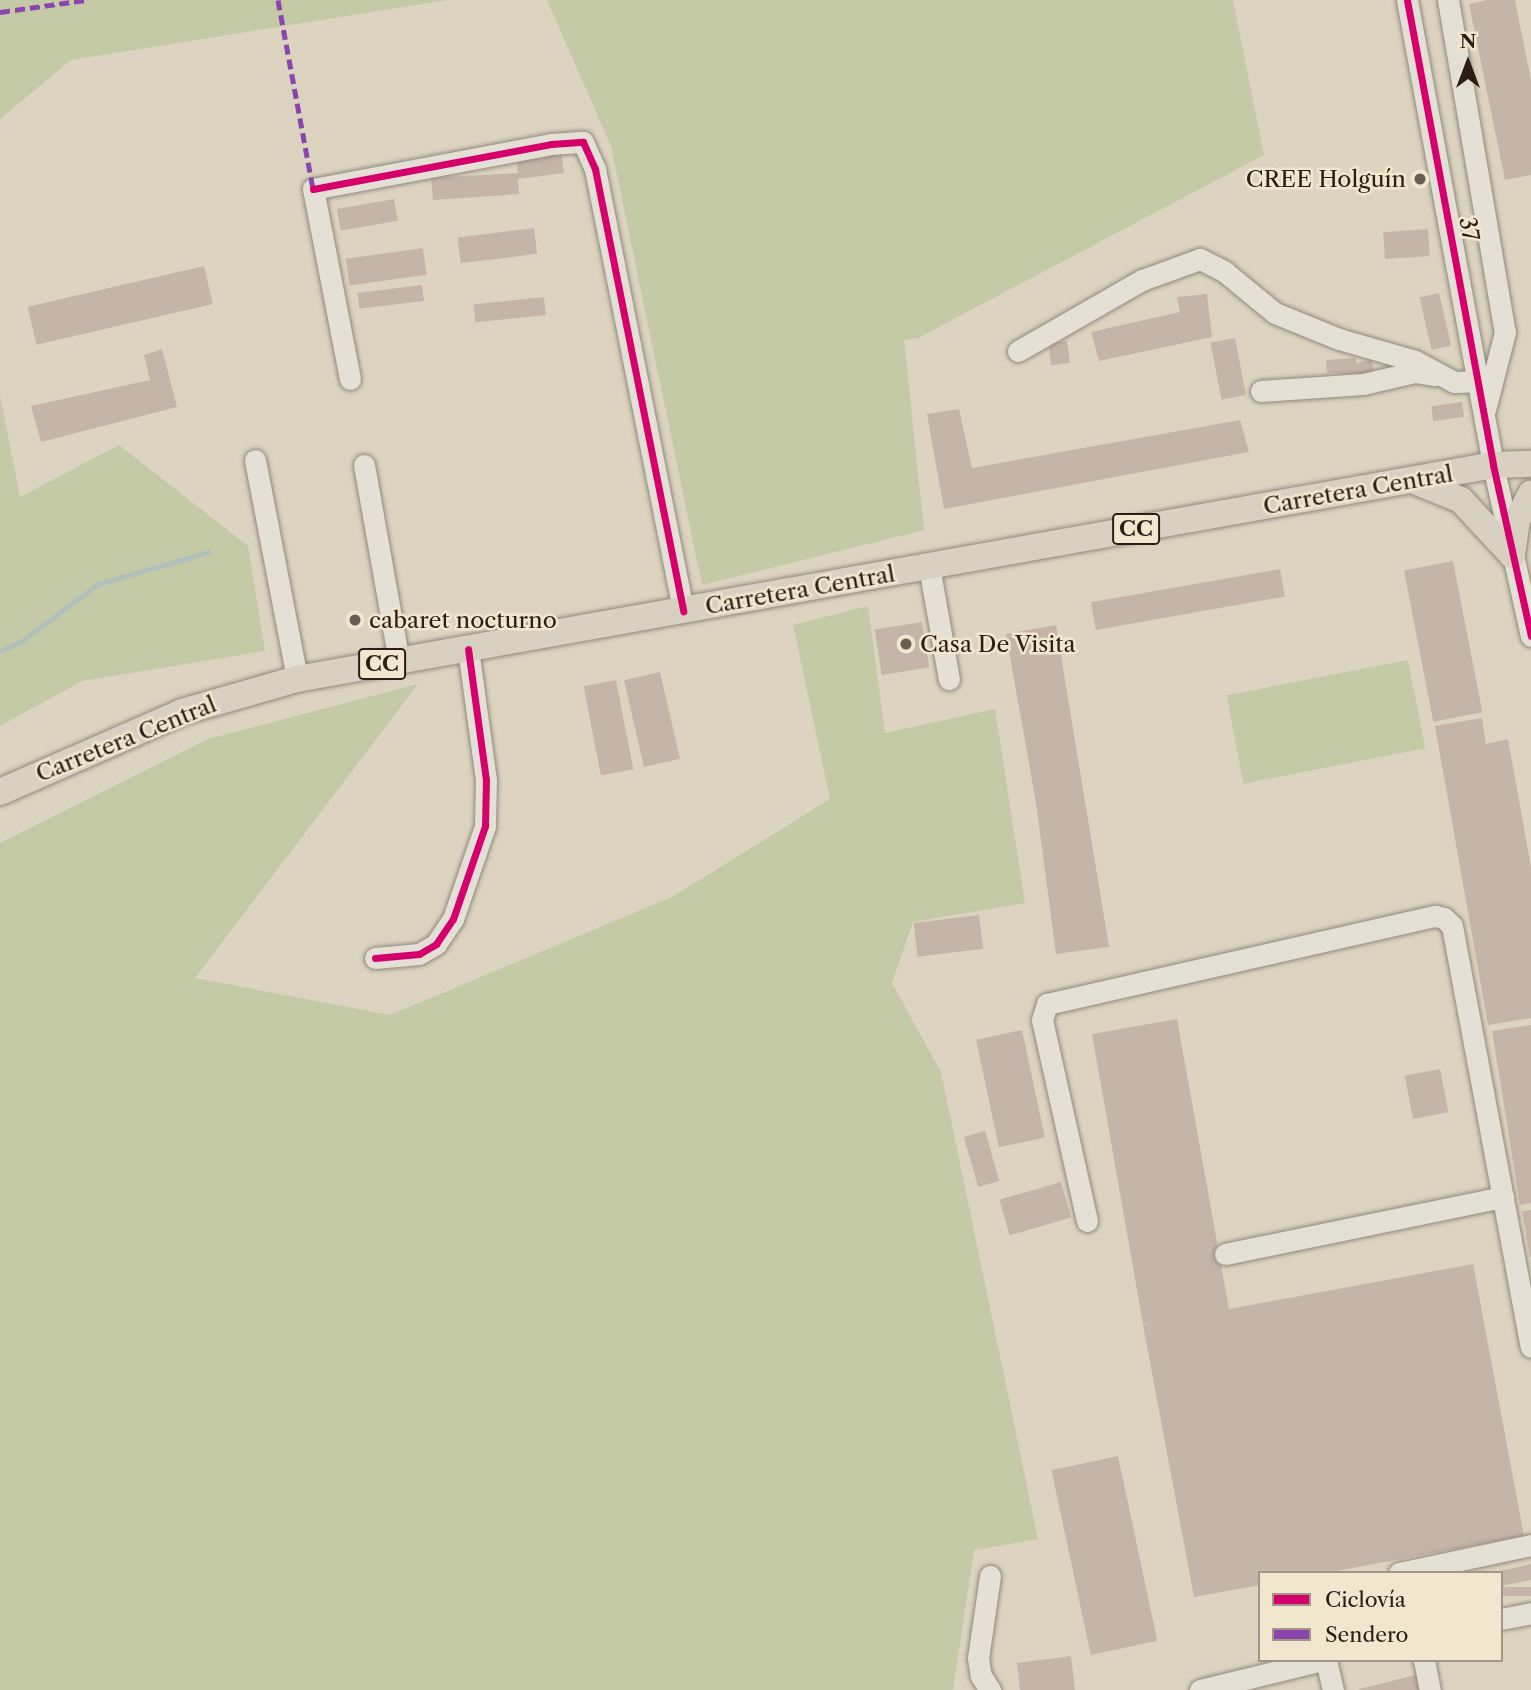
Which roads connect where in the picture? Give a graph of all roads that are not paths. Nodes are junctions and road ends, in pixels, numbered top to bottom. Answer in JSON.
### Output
{"nodes":[{"id":1,"x":1408,"y":0,"type":"edge"},
{"id":2,"x":1448,"y":0,"type":"edge"},
{"id":3,"x":1018,"y":351,"type":"dead end"},
{"id":4,"x":1436,"y":375,"type":"junction"},
{"id":5,"x":350,"y":379,"type":"dead end"},
{"id":6,"x":1478,"y":381,"type":"junction"},
{"id":7,"x":1261,"y":391,"type":"dead end"},
{"id":8,"x":1484,"y":415,"type":"junction"},
{"id":9,"x":1531,"y":449,"type":"edge"},
{"id":10,"x":255,"y":460,"type":"dead end"},
{"id":11,"x":1531,"y":464,"type":"edge"},
{"id":12,"x":364,"y":465,"type":"dead end"},
{"id":13,"x":1493,"y":466,"type":"junction"},
{"id":14,"x":1412,"y":480,"type":"junction"},
{"id":15,"x":1531,"y":494,"type":"edge"},
{"id":16,"x":1512,"y":555,"type":"junction"},
{"id":17,"x":929,"y":566,"type":"junction"},
{"id":18,"x":682,"y":611,"type":"junction"},
{"id":19,"x":1531,"y":636,"type":"edge"},
{"id":20,"x":468,"y":649,"type":"junction"},
{"id":21,"x":399,"y":661,"type":"junction"},
{"id":22,"x":297,"y":679,"type":"junction"},
{"id":23,"x":949,"y":679,"type":"dead end"},
{"id":24,"x":0,"y":792,"type":"edge"},
{"id":25,"x":375,"y":958,"type":"dead end"},
{"id":26,"x":1503,"y":1197,"type":"junction"},
{"id":27,"x":1087,"y":1221,"type":"dead end"},
{"id":28,"x":1225,"y":1254,"type":"dead end"},
{"id":29,"x":1531,"y":1347,"type":"edge"},
{"id":30,"x":1531,"y":1545,"type":"edge"},
{"id":31,"x":1408,"y":1571,"type":"edge"},
{"id":32,"x":990,"y":1576,"type":"dead end"},
{"id":33,"x":1531,"y":1613,"type":"edge"},
{"id":34,"x":1503,"y":1619,"type":"edge"},
{"id":35,"x":1316,"y":1662,"type":"edge"},
{"id":36,"x":1325,"y":1662,"type":"edge"},
{"id":37,"x":1424,"y":1662,"type":"edge"},
{"id":38,"x":990,"y":1690,"type":"edge"},
{"id":39,"x":1200,"y":1690,"type":"edge"},
{"id":40,"x":1333,"y":1690,"type":"edge"},
{"id":41,"x":1430,"y":1690,"type":"edge"}],
"edges":[{"from":1,"to":6,"type":"street","name":"37"},
{"from":2,"to":8,"type":"street","name":"37"},
{"from":3,"to":4,"type":"street"},
{"from":4,"to":6,"type":"street"},
{"from":4,"to":7,"type":"street"},
{"from":5,"to":18,"type":"street"},
{"from":6,"to":8,"type":"street","name":"37"},
{"from":8,"to":13,"type":"street","name":"37"},
{"from":9,"to":13,"type":"main road","name":"Carretera Central","number":"CC"},
{"from":10,"to":22,"type":"street"},
{"from":11,"to":13,"type":"main road","name":"Carretera Central","number":"CC"},
{"from":12,"to":21,"type":"street"},
{"from":13,"to":14,"type":"main road","name":"Carretera Central","number":"CC"},
{"from":13,"to":16,"type":"street","name":"37"},
{"from":14,"to":16,"type":"main road"},
{"from":14,"to":17,"type":"main road","name":"Carretera Central","number":"CC"},
{"from":15,"to":16,"type":"main road"},
{"from":16,"to":19,"type":"street","name":"37"},
{"from":17,"to":18,"type":"main road","name":"Carretera Central","number":"CC"},
{"from":17,"to":23,"type":"street"},
{"from":18,"to":20,"type":"main road","name":"Carretera Central","number":"CC"},
{"from":20,"to":21,"type":"main road","name":"Carretera Central","number":"CC"},
{"from":20,"to":25,"type":"street"},
{"from":21,"to":22,"type":"main road","name":"Carretera Central","number":"CC"},
{"from":22,"to":24,"type":"main road","name":"Carretera Central","number":"CC"},
{"from":26,"to":27,"type":"street"},
{"from":26,"to":28,"type":"street"},
{"from":26,"to":29,"type":"street"},
{"from":30,"to":31,"type":"street"},
{"from":32,"to":38,"type":"street"},
{"from":33,"to":34,"type":"street"},
{"from":35,"to":39,"type":"street"},
{"from":36,"to":40,"type":"street"},
{"from":37,"to":41,"type":"street"}]}
